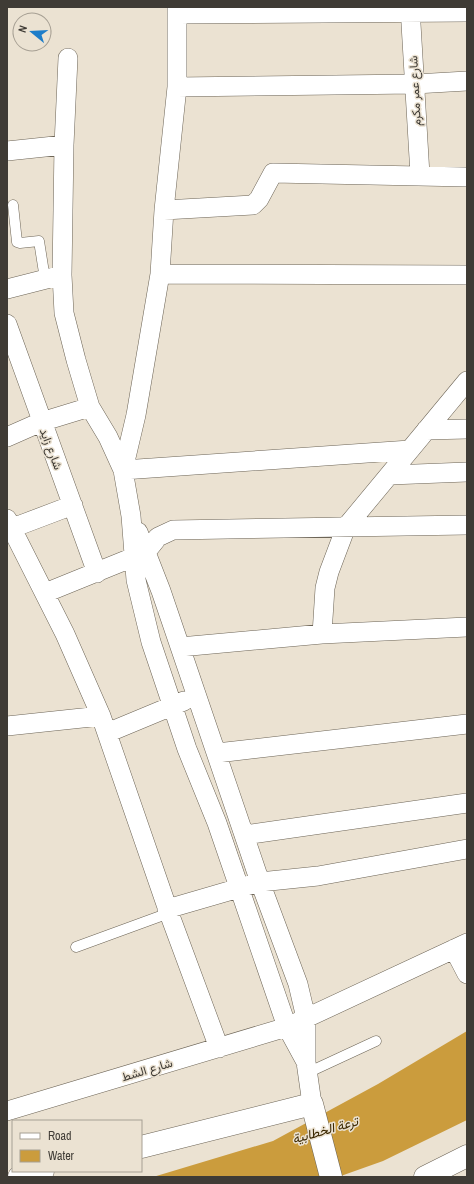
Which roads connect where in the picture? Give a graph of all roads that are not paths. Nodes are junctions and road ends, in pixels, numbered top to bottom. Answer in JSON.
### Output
{"nodes":[{"id":1,"x":410,"y":10,"type":"edge"},
{"id":2,"x":177,"y":11,"type":"edge"},
{"id":3,"x":467,"y":12,"type":"edge"},
{"id":4,"x":68,"y":58,"type":"dead end"},
{"id":5,"x":467,"y":81,"type":"edge"},
{"id":6,"x":415,"y":84,"type":"junction"},
{"id":7,"x":177,"y":87,"type":"junction"},
{"id":8,"x":64,"y":145,"type":"junction"},
{"id":9,"x":7,"y":151,"type":"edge"},
{"id":10,"x":420,"y":175,"type":"junction"},
{"id":11,"x":467,"y":177,"type":"edge"},
{"id":12,"x":13,"y":205,"type":"dead end"},
{"id":13,"x":164,"y":210,"type":"junction"},
{"id":14,"x":160,"y":274,"type":"junction"},
{"id":15,"x":467,"y":275,"type":"edge"},
{"id":16,"x":54,"y":277,"type":"junction"},
{"id":17,"x":7,"y":289,"type":"edge"},
{"id":18,"x":7,"y":324,"type":"edge"},
{"id":19,"x":467,"y":381,"type":"edge"},
{"id":20,"x":90,"y":407,"type":"junction"},
{"id":21,"x":41,"y":422,"type":"junction"},
{"id":22,"x":467,"y":429,"type":"edge"},
{"id":23,"x":426,"y":430,"type":"junction"},
{"id":24,"x":7,"y":437,"type":"edge"},
{"id":25,"x":410,"y":450,"type":"junction"},
{"id":26,"x":123,"y":470,"type":"junction"},
{"id":27,"x":467,"y":472,"type":"edge"},
{"id":28,"x":390,"y":475,"type":"junction"},
{"id":29,"x":73,"y":505,"type":"junction"},
{"id":30,"x":467,"y":525,"type":"edge"},
{"id":31,"x":9,"y":526,"type":"edge"},
{"id":32,"x":346,"y":527,"type":"junction"},
{"id":33,"x":140,"y":555,"type":"junction"},
{"id":34,"x":97,"y":573,"type":"junction"},
{"id":35,"x":45,"y":593,"type":"junction"},
{"id":36,"x":467,"y":627,"type":"edge"},
{"id":37,"x":322,"y":634,"type":"junction"},
{"id":38,"x":180,"y":647,"type":"junction"},
{"id":39,"x":196,"y":696,"type":"junction"},
{"id":40,"x":173,"y":705,"type":"junction"},
{"id":41,"x":104,"y":724,"type":"junction"},
{"id":42,"x":467,"y":724,"type":"edge"},
{"id":43,"x":7,"y":726,"type":"edge"},
{"id":44,"x":217,"y":753,"type":"junction"},
{"id":45,"x":467,"y":803,"type":"edge"},
{"id":46,"x":245,"y":834,"type":"junction"},
{"id":47,"x":467,"y":849,"type":"edge"},
{"id":48,"x":260,"y":882,"type":"junction"},
{"id":49,"x":238,"y":888,"type":"junction"},
{"id":50,"x":168,"y":911,"type":"junction"},
{"id":51,"x":461,"y":946,"type":"edge"},
{"id":52,"x":76,"y":947,"type":"dead end"},
{"id":53,"x":467,"y":974,"type":"edge"},
{"id":54,"x":306,"y":1018,"type":"junction"},
{"id":55,"x":287,"y":1027,"type":"junction"},
{"id":56,"x":376,"y":1041,"type":"dead end"},
{"id":57,"x":219,"y":1048,"type":"junction"},
{"id":58,"x":307,"y":1068,"type":"junction"},
{"id":59,"x":312,"y":1104,"type":"junction"},
{"id":60,"x":8,"y":1109,"type":"edge"},
{"id":61,"x":142,"y":1147,"type":"edge"},
{"id":62,"x":467,"y":1156,"type":"edge"},
{"id":63,"x":39,"y":1172,"type":"edge"},
{"id":64,"x":19,"y":1177,"type":"edge"},
{"id":65,"x":331,"y":1177,"type":"edge"},
{"id":66,"x":426,"y":1177,"type":"edge"}],
"edges":[{"from":1,"to":2,"type":"street"},
{"from":1,"to":3,"type":"street"},
{"from":1,"to":6,"type":"street","name":"شارع عمر مكرم"},
{"from":2,"to":7,"type":"street"},
{"from":4,"to":8,"type":"street"},
{"from":5,"to":6,"type":"street"},
{"from":6,"to":7,"type":"street"},
{"from":6,"to":10,"type":"street","name":"شارع عمر مكرم"},
{"from":7,"to":13,"type":"street"},
{"from":8,"to":9,"type":"street"},
{"from":8,"to":16,"type":"street"},
{"from":10,"to":11,"type":"street"},
{"from":10,"to":13,"type":"street"},
{"from":12,"to":16,"type":"lane"},
{"from":13,"to":14,"type":"street"},
{"from":14,"to":15,"type":"street"},
{"from":14,"to":26,"type":"street"},
{"from":16,"to":17,"type":"street"},
{"from":16,"to":20,"type":"street"},
{"from":18,"to":21,"type":"street","name":"شارع زايد"},
{"from":19,"to":23,"type":"street"},
{"from":20,"to":21,"type":"street"},
{"from":20,"to":26,"type":"street"},
{"from":21,"to":24,"type":"street"},
{"from":21,"to":29,"type":"street","name":"شارع زايد"},
{"from":22,"to":23,"type":"street"},
{"from":23,"to":25,"type":"street"},
{"from":25,"to":26,"type":"street"},
{"from":25,"to":28,"type":"street"},
{"from":26,"to":33,"type":"street"},
{"from":27,"to":28,"type":"street"},
{"from":28,"to":32,"type":"street"},
{"from":29,"to":31,"type":"street"},
{"from":29,"to":34,"type":"street","name":"شارع زايد"},
{"from":30,"to":32,"type":"street"},
{"from":31,"to":35,"type":"street"},
{"from":32,"to":33,"type":"street"},
{"from":32,"to":37,"type":"street"},
{"from":33,"to":34,"type":"street"},
{"from":33,"to":38,"type":"street"},
{"from":33,"to":40,"type":"street"},
{"from":34,"to":35,"type":"street"},
{"from":35,"to":41,"type":"street"},
{"from":36,"to":37,"type":"street"},
{"from":37,"to":38,"type":"street"},
{"from":38,"to":39,"type":"street"},
{"from":39,"to":40,"type":"street"},
{"from":39,"to":44,"type":"street"},
{"from":40,"to":41,"type":"street"},
{"from":40,"to":49,"type":"street"},
{"from":41,"to":43,"type":"street"},
{"from":41,"to":50,"type":"street"},
{"from":42,"to":44,"type":"street"},
{"from":44,"to":46,"type":"street"},
{"from":45,"to":46,"type":"street"},
{"from":46,"to":48,"type":"street"},
{"from":47,"to":48,"type":"street"},
{"from":48,"to":49,"type":"street"},
{"from":48,"to":54,"type":"street"},
{"from":49,"to":50,"type":"street"},
{"from":49,"to":55,"type":"street"},
{"from":50,"to":52,"type":"lane"},
{"from":50,"to":57,"type":"street"},
{"from":51,"to":53,"type":"street"},
{"from":51,"to":54,"type":"street","name":"شارع الشط"},
{"from":54,"to":55,"type":"street","name":"شارع الشط"},
{"from":54,"to":58,"type":"street"},
{"from":55,"to":57,"type":"street","name":"شارع الشط"},
{"from":55,"to":58,"type":"street"},
{"from":56,"to":58,"type":"lane"},
{"from":57,"to":60,"type":"street","name":"شارع الشط"},
{"from":58,"to":59,"type":"street"},
{"from":59,"to":61,"type":"street"},
{"from":59,"to":65,"type":"street"},
{"from":62,"to":66,"type":"street"},
{"from":63,"to":64,"type":"street"}]}
